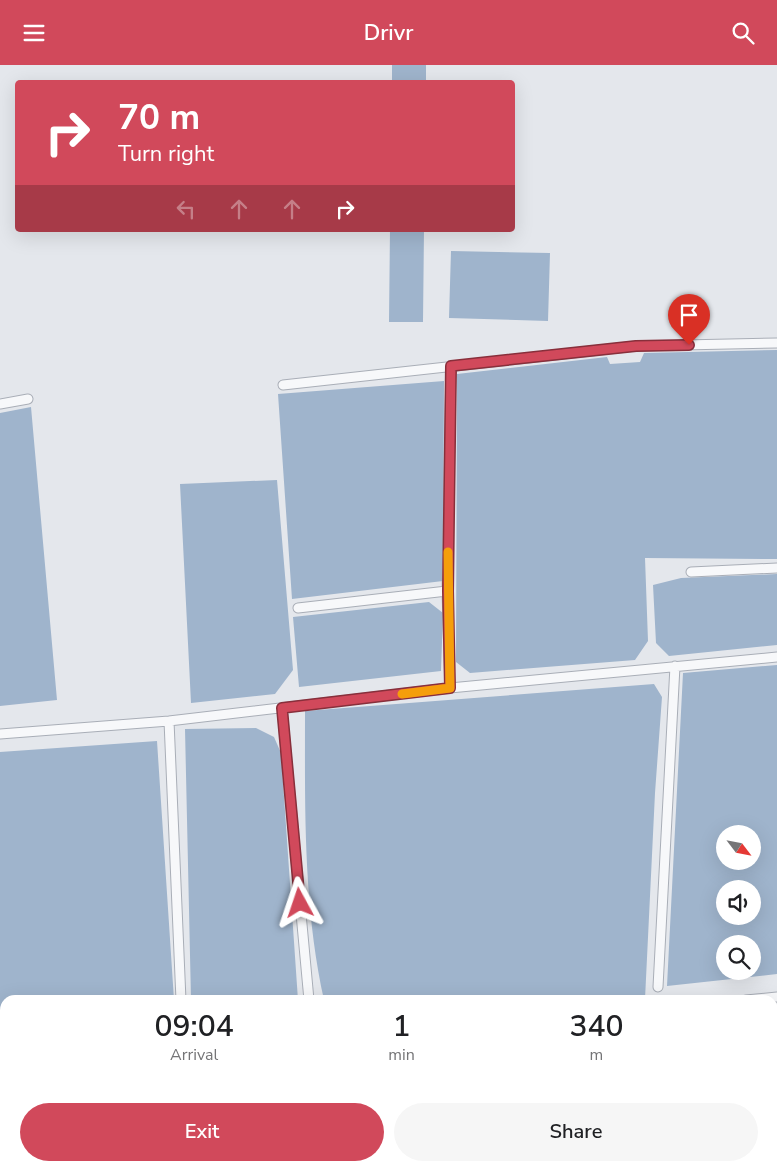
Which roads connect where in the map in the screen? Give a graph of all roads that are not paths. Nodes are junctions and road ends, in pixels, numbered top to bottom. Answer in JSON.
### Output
{"nodes":[{"id":1,"x":777,"y":343,"type":"edge"},
{"id":2,"x":451,"y":366,"type":"junction"},
{"id":3,"x":283,"y":385,"type":"dead end"},
{"id":4,"x":28,"y":399,"type":"dead end"},
{"id":5,"x":0,"y":404,"type":"edge"},
{"id":6,"x":777,"y":568,"type":"edge"},
{"id":7,"x":691,"y":572,"type":"dead end"},
{"id":8,"x":448,"y":591,"type":"junction"},
{"id":9,"x":298,"y":608,"type":"dead end"},
{"id":10,"x":777,"y":657,"type":"edge"},
{"id":11,"x":675,"y":666,"type":"junction"},
{"id":12,"x":450,"y":688,"type":"junction"},
{"id":13,"x":282,"y":708,"type":"junction"},
{"id":14,"x":169,"y":721,"type":"junction"},
{"id":15,"x":0,"y":733,"type":"edge"},
{"id":16,"x":658,"y":987,"type":"dead end"},
{"id":17,"x":181,"y":995,"type":"edge"},
{"id":18,"x":309,"y":995,"type":"edge"}],
"edges":[{"from":1,"to":2,"type":"lane"},
{"from":2,"to":3,"type":"lane"},
{"from":2,"to":8,"type":"lane"},
{"from":4,"to":5,"type":"lane"},
{"from":6,"to":7,"type":"lane"},
{"from":8,"to":9,"type":"lane"},
{"from":8,"to":12,"type":"lane"},
{"from":10,"to":11,"type":"lane"},
{"from":11,"to":12,"type":"lane"},
{"from":11,"to":16,"type":"lane"},
{"from":12,"to":13,"type":"lane"},
{"from":13,"to":14,"type":"lane"},
{"from":13,"to":18,"type":"lane"},
{"from":14,"to":15,"type":"lane"},
{"from":14,"to":17,"type":"lane"}]}
